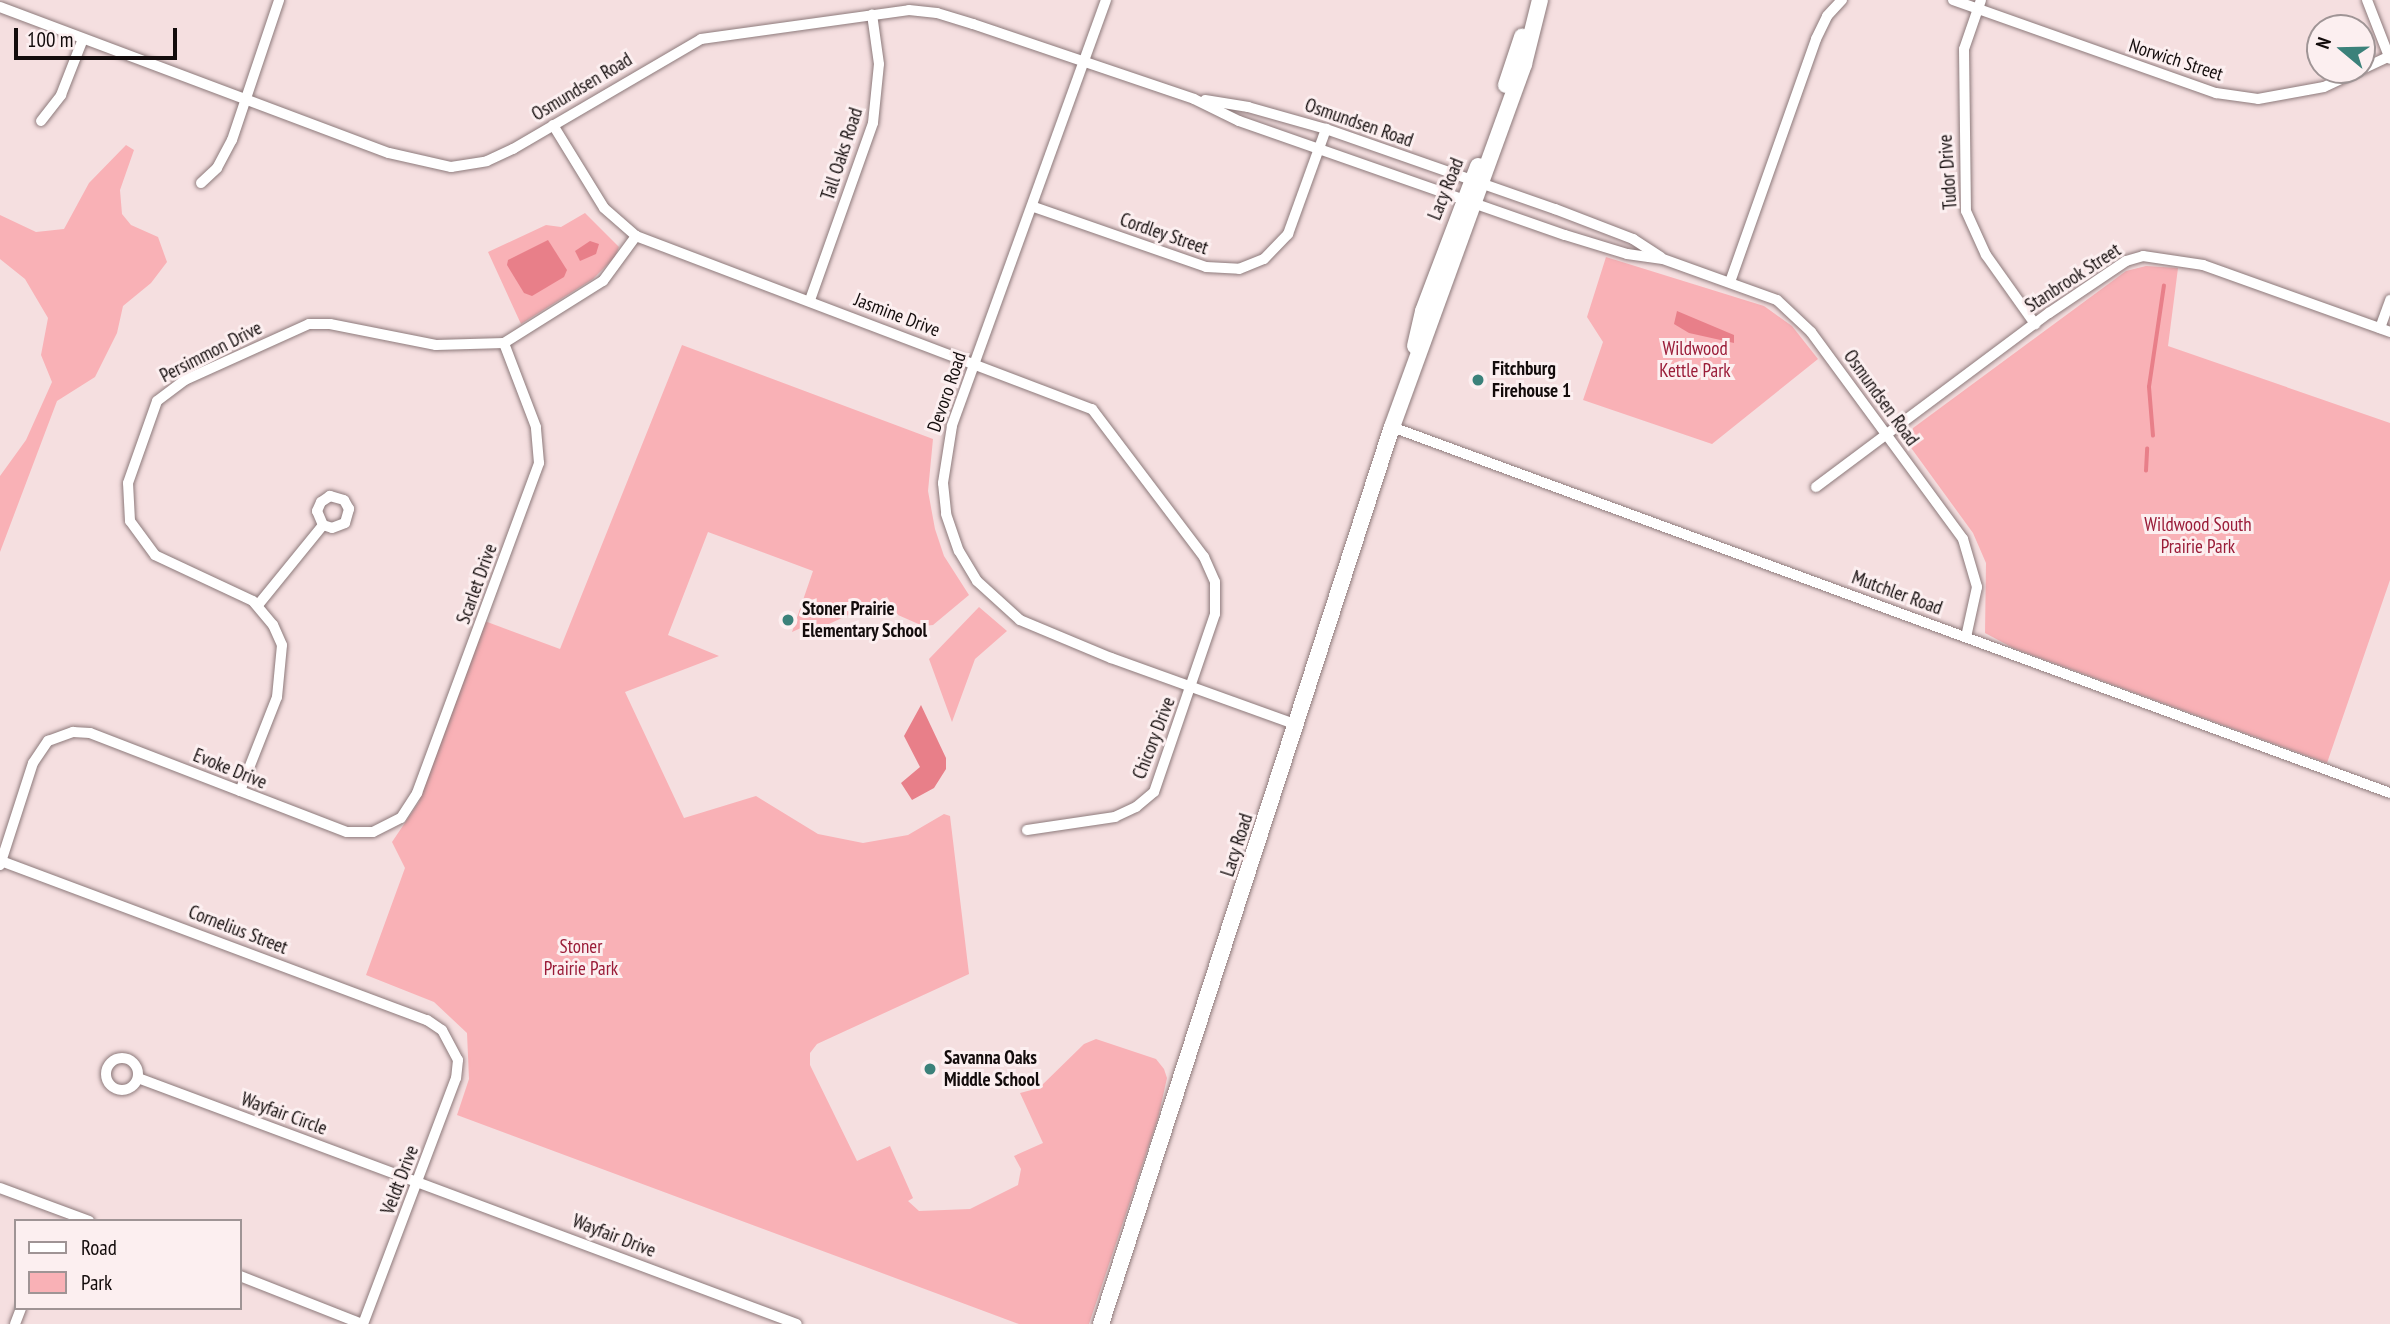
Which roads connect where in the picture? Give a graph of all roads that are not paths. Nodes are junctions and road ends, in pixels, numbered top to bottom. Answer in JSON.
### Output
{"nodes":[{"id":1,"x":279,"y":0,"type":"edge"},
{"id":2,"x":1106,"y":0,"type":"edge"},
{"id":3,"x":1539,"y":0,"type":"edge"},
{"id":4,"x":1842,"y":0,"type":"edge"},
{"id":5,"x":1953,"y":0,"type":"edge"},
{"id":6,"x":2367,"y":0,"type":"edge"},
{"id":7,"x":1979,"y":5,"type":"edge"},
{"id":8,"x":0,"y":7,"type":"edge"},
{"id":9,"x":873,"y":14,"type":"junction"},
{"id":10,"x":83,"y":39,"type":"junction"},
{"id":11,"x":2390,"y":57,"type":"edge"},
{"id":12,"x":1084,"y":62,"type":"junction"},
{"id":13,"x":246,"y":98,"type":"junction"},
{"id":14,"x":1194,"y":99,"type":"junction"},
{"id":15,"x":41,"y":121,"type":"dead end"},
{"id":16,"x":553,"y":125,"type":"junction"},
{"id":17,"x":1326,"y":129,"type":"junction"},
{"id":18,"x":1319,"y":148,"type":"junction"},
{"id":19,"x":201,"y":183,"type":"dead end"},
{"id":20,"x":1477,"y":183,"type":"junction"},
{"id":21,"x":1470,"y":201,"type":"junction"},
{"id":22,"x":1034,"y":207,"type":"junction"},
{"id":23,"x":1572,"y":216,"type":"junction"},
{"id":24,"x":636,"y":236,"type":"junction"},
{"id":25,"x":1565,"y":236,"type":"junction"},
{"id":26,"x":1663,"y":258,"type":"junction"},
{"id":27,"x":1730,"y":282,"type":"junction"},
{"id":28,"x":810,"y":300,"type":"junction"},
{"id":29,"x":2390,"y":300,"type":"edge"},
{"id":30,"x":2035,"y":324,"type":"junction"},
{"id":31,"x":2385,"y":330,"type":"edge"},
{"id":32,"x":504,"y":343,"type":"junction"},
{"id":33,"x":975,"y":363,"type":"junction"},
{"id":34,"x":1392,"y":427,"type":"junction"},
{"id":35,"x":1885,"y":433,"type":"junction"},
{"id":36,"x":1816,"y":487,"type":"dead end"},
{"id":37,"x":323,"y":525,"type":"dead end"},
{"id":38,"x":258,"y":605,"type":"junction"},
{"id":39,"x":1966,"y":637,"type":"junction"},
{"id":40,"x":1191,"y":687,"type":"junction"},
{"id":41,"x":1297,"y":725,"type":"junction"},
{"id":42,"x":240,"y":792,"type":"junction"},
{"id":43,"x":2390,"y":793,"type":"edge"},
{"id":44,"x":388,"y":826,"type":"joint"},
{"id":45,"x":1027,"y":830,"type":"dead end"},
{"id":46,"x":1,"y":863,"type":"edge"},
{"id":47,"x":453,"y":1045,"type":"joint"},
{"id":48,"x":138,"y":1078,"type":"dead end"},
{"id":49,"x":418,"y":1182,"type":"junction"},
{"id":50,"x":0,"y":1188,"type":"edge"},
{"id":51,"x":58,"y":1209,"type":"junction"},
{"id":52,"x":54,"y":1219,"type":"edge"},
{"id":53,"x":84,"y":1219,"type":"edge"},
{"id":54,"x":242,"y":1277,"type":"edge"},
{"id":55,"x":362,"y":1324,"type":"edge"},
{"id":56,"x":797,"y":1324,"type":"edge"},
{"id":57,"x":1101,"y":1324,"type":"edge"}],
"edges":[{"from":1,"to":13,"type":"street"},
{"from":2,"to":12,"type":"street","name":"Devoro Road"},
{"from":3,"to":20,"type":"street","name":"Lacy Road"},
{"from":4,"to":27,"type":"street"},
{"from":5,"to":7,"type":"street","name":"Norwich Street"},
{"from":6,"to":11,"type":"street"},
{"from":7,"to":11,"type":"street","name":"Norwich Street"},
{"from":7,"to":30,"type":"street","name":"Tudor Drive"},
{"from":8,"to":10,"type":"street","name":"Osmundsen Road"},
{"from":9,"to":12,"type":"street","name":"Osmundsen Road"},
{"from":9,"to":16,"type":"street","name":"Osmundsen Road"},
{"from":9,"to":28,"type":"street","name":"Tall Oaks Road"},
{"from":10,"to":13,"type":"street","name":"Osmundsen Road"},
{"from":10,"to":15,"type":"street"},
{"from":12,"to":14,"type":"street","name":"Osmundsen Road"},
{"from":12,"to":22,"type":"street","name":"Devoro Road"},
{"from":13,"to":16,"type":"street","name":"Osmundsen Road"},
{"from":13,"to":19,"type":"street"},
{"from":14,"to":17,"type":"street","name":"Osmundsen Road"},
{"from":14,"to":18,"type":"street","name":"Osmundsen Road"},
{"from":16,"to":24,"type":"street","name":"Jasmine Drive"},
{"from":17,"to":18,"type":"street","name":"Cordley Street"},
{"from":17,"to":20,"type":"street","name":"Osmundsen Road"},
{"from":18,"to":21,"type":"street","name":"Osmundsen Road"},
{"from":18,"to":22,"type":"street","name":"Cordley Street"},
{"from":20,"to":21,"type":"street","name":"Lacy Road"},
{"from":20,"to":23,"type":"street","name":"Osmundsen Road"},
{"from":21,"to":25,"type":"street","name":"Osmundsen Road"},
{"from":21,"to":34,"type":"street","name":"Lacy Road"},
{"from":22,"to":33,"type":"street","name":"Devoro Road"},
{"from":23,"to":25,"type":"street"},
{"from":23,"to":26,"type":"street","name":"Osmundsen Road"},
{"from":24,"to":28,"type":"street","name":"Jasmine Drive"},
{"from":24,"to":32,"type":"street"},
{"from":25,"to":26,"type":"street","name":"Osmundsen Road"},
{"from":26,"to":27,"type":"street","name":"Osmundsen Road"},
{"from":27,"to":35,"type":"street","name":"Osmundsen Road"},
{"from":28,"to":33,"type":"street","name":"Jasmine Drive"},
{"from":29,"to":31,"type":"street"},
{"from":30,"to":31,"type":"street","name":"Stanbrook Street"},
{"from":30,"to":35,"type":"street","name":"Stanbrook Street"},
{"from":32,"to":38,"type":"street","name":"Persimmon Drive"},
{"from":32,"to":44,"type":"street","name":"Scarlet Drive"},
{"from":33,"to":40,"type":"street","name":"Jasmine Drive"},
{"from":33,"to":40,"type":"street","name":"Devoro Road"},
{"from":34,"to":39,"type":"street","name":"Mutchler Road"},
{"from":34,"to":41,"type":"street","name":"Lacy Road"},
{"from":35,"to":36,"type":"street","name":"Stanbrook Street"},
{"from":35,"to":39,"type":"street","name":"Osmundsen Road"},
{"from":37,"to":38,"type":"street"},
{"from":38,"to":42,"type":"street","name":"Persimmon Drive"},
{"from":39,"to":43,"type":"street","name":"Mutchler Road"},
{"from":40,"to":41,"type":"street","name":"Devoro Road"},
{"from":40,"to":45,"type":"street","name":"Chicory Drive"},
{"from":41,"to":57,"type":"street","name":"Lacy Road"},
{"from":42,"to":44,"type":"street","name":"Evoke Drive"},
{"from":42,"to":46,"type":"street","name":"Evoke Drive"},
{"from":46,"to":47,"type":"street","name":"Cornelius Street"},
{"from":47,"to":49,"type":"street","name":"Veldt Drive"},
{"from":48,"to":49,"type":"street","name":"Wayfair Circle"},
{"from":49,"to":55,"type":"street","name":"Veldt Drive"},
{"from":49,"to":56,"type":"street","name":"Wayfair Drive"},
{"from":50,"to":51,"type":"street"},
{"from":51,"to":52,"type":"street"},
{"from":51,"to":53,"type":"street"},
{"from":54,"to":55,"type":"street"}]}
